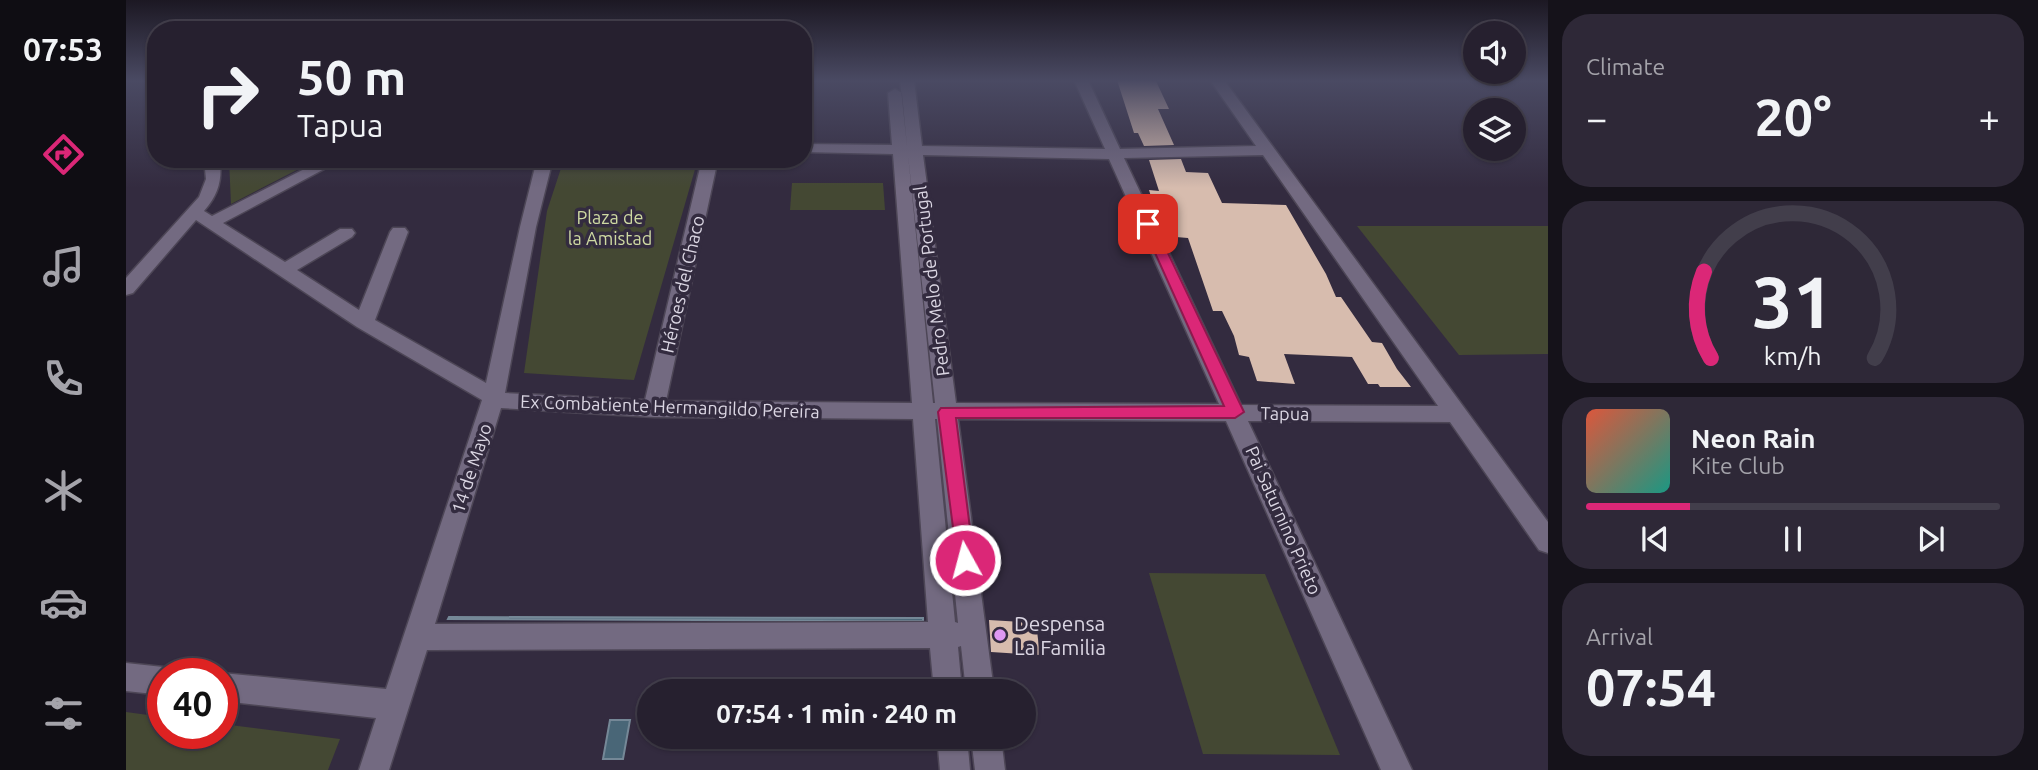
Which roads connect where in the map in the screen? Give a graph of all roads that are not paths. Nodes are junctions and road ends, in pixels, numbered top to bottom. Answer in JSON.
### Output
{"nodes":[{"id":1,"x":901,"y":116,"type":"edge"},
{"id":2,"x":908,"y":116,"type":"edge"},
{"id":3,"x":1098,"y":116,"type":"edge"},
{"id":4,"x":1243,"y":116,"type":"edge"},
{"id":5,"x":812,"y":148,"type":"edge"},
{"id":6,"x":908,"y":150,"type":"junction"},
{"id":7,"x":1267,"y":150,"type":"junction"},
{"id":8,"x":1115,"y":154,"type":"junction"},
{"id":9,"x":213,"y":168,"type":"edge"},
{"id":10,"x":316,"y":168,"type":"edge"},
{"id":11,"x":543,"y":168,"type":"edge"},
{"id":12,"x":708,"y":168,"type":"edge"},
{"id":13,"x":204,"y":217,"type":"junction"},
{"id":14,"x":399,"y":232,"type":"dead end"},
{"id":15,"x":346,"y":233,"type":"dead end"},
{"id":16,"x":916,"y":240,"type":"junction"},
{"id":17,"x":285,"y":270,"type":"junction"},
{"id":18,"x":128,"y":286,"type":"edge"},
{"id":19,"x":364,"y":322,"type":"junction"},
{"id":20,"x":494,"y":397,"type":"junction"},
{"id":21,"x":654,"y":409,"type":"junction"},
{"id":22,"x":923,"y":411,"type":"junction"},
{"id":23,"x":947,"y":412,"type":"junction"},
{"id":24,"x":1235,"y":412,"type":"junction"},
{"id":25,"x":1456,"y":414,"type":"junction"},
{"id":26,"x":1548,"y":542,"type":"edge"},
{"id":27,"x":943,"y":635,"type":"junction"},
{"id":28,"x":974,"y":635,"type":"junction"},
{"id":29,"x":417,"y":637,"type":"junction"},
{"id":30,"x":126,"y":677,"type":"edge"},
{"id":31,"x":147,"y":679,"type":"edge"},
{"id":32,"x":947,"y":679,"type":"edge"},
{"id":33,"x":979,"y":679,"type":"edge"},
{"id":34,"x":238,"y":689,"type":"edge"},
{"id":35,"x":395,"y":705,"type":"junction"},
{"id":36,"x":953,"y":749,"type":"edge"},
{"id":37,"x":987,"y":749,"type":"edge"},
{"id":38,"x":374,"y":770,"type":"edge"},
{"id":39,"x":955,"y":770,"type":"edge"},
{"id":40,"x":990,"y":770,"type":"edge"},
{"id":41,"x":1397,"y":770,"type":"edge"}],
"edges":[{"from":1,"to":6,"type":"street","name":"Pedro Melo de Portugal"},
{"from":2,"to":6,"type":"street","name":"Pedro Melo de Portugal"},
{"from":3,"to":8,"type":"street","name":"Pai Saturnino Prieto"},
{"from":4,"to":7,"type":"street"},
{"from":5,"to":6,"type":"street"},
{"from":6,"to":8,"type":"street"},
{"from":6,"to":16,"type":"street","name":"Pedro Melo de Portugal"},
{"from":7,"to":8,"type":"street"},
{"from":7,"to":25,"type":"street"},
{"from":8,"to":24,"type":"street","name":"Pai Saturnino Prieto"},
{"from":9,"to":13,"type":"street"},
{"from":10,"to":13,"type":"street"},
{"from":11,"to":20,"type":"street","name":"14 de Mayo"},
{"from":12,"to":21,"type":"street","name":"Héroes del Chaco"},
{"from":13,"to":17,"type":"street","name":"Ex Combatiente Hermangildo Pereira"},
{"from":13,"to":18,"type":"street"},
{"from":14,"to":19,"type":"street"},
{"from":15,"to":17,"type":"street"},
{"from":16,"to":22,"type":"street","name":"Pedro Melo de Portugal"},
{"from":16,"to":23,"type":"street","name":"Pedro Melo de Portugal"},
{"from":17,"to":19,"type":"street","name":"Ex Combatiente Hermangildo Pereira"},
{"from":19,"to":20,"type":"street","name":"Ex Combatiente Hermangildo Pereira"},
{"from":20,"to":21,"type":"street","name":"Ex Combatiente Hermangildo Pereira"},
{"from":20,"to":29,"type":"street","name":"14 de Mayo"},
{"from":21,"to":22,"type":"street","name":"Ex Combatiente Hermangildo Pereira"},
{"from":22,"to":23,"type":"street","name":"Ex Combatiente Hermangildo Pereira"},
{"from":22,"to":27,"type":"street","name":"Pedro Melo de Portugal"},
{"from":23,"to":24,"type":"street","name":"Tapua"},
{"from":23,"to":28,"type":"street","name":"Pedro Melo de Portugal"},
{"from":24,"to":25,"type":"street","name":"Tapua"},
{"from":24,"to":41,"type":"street","name":"Pai Saturnino Prieto"},
{"from":25,"to":26,"type":"street"},
{"from":27,"to":28,"type":"street"},
{"from":27,"to":29,"type":"street"},
{"from":27,"to":32,"type":"street","name":"Pedro Melo de Portugal"},
{"from":28,"to":33,"type":"street","name":"Pedro Melo de Portugal"},
{"from":29,"to":35,"type":"street","name":"14 de Mayo"},
{"from":30,"to":31,"type":"street"},
{"from":34,"to":35,"type":"street"},
{"from":35,"to":38,"type":"street","name":"14 de Mayo"},
{"from":36,"to":39,"type":"street"},
{"from":37,"to":40,"type":"street"}]}
